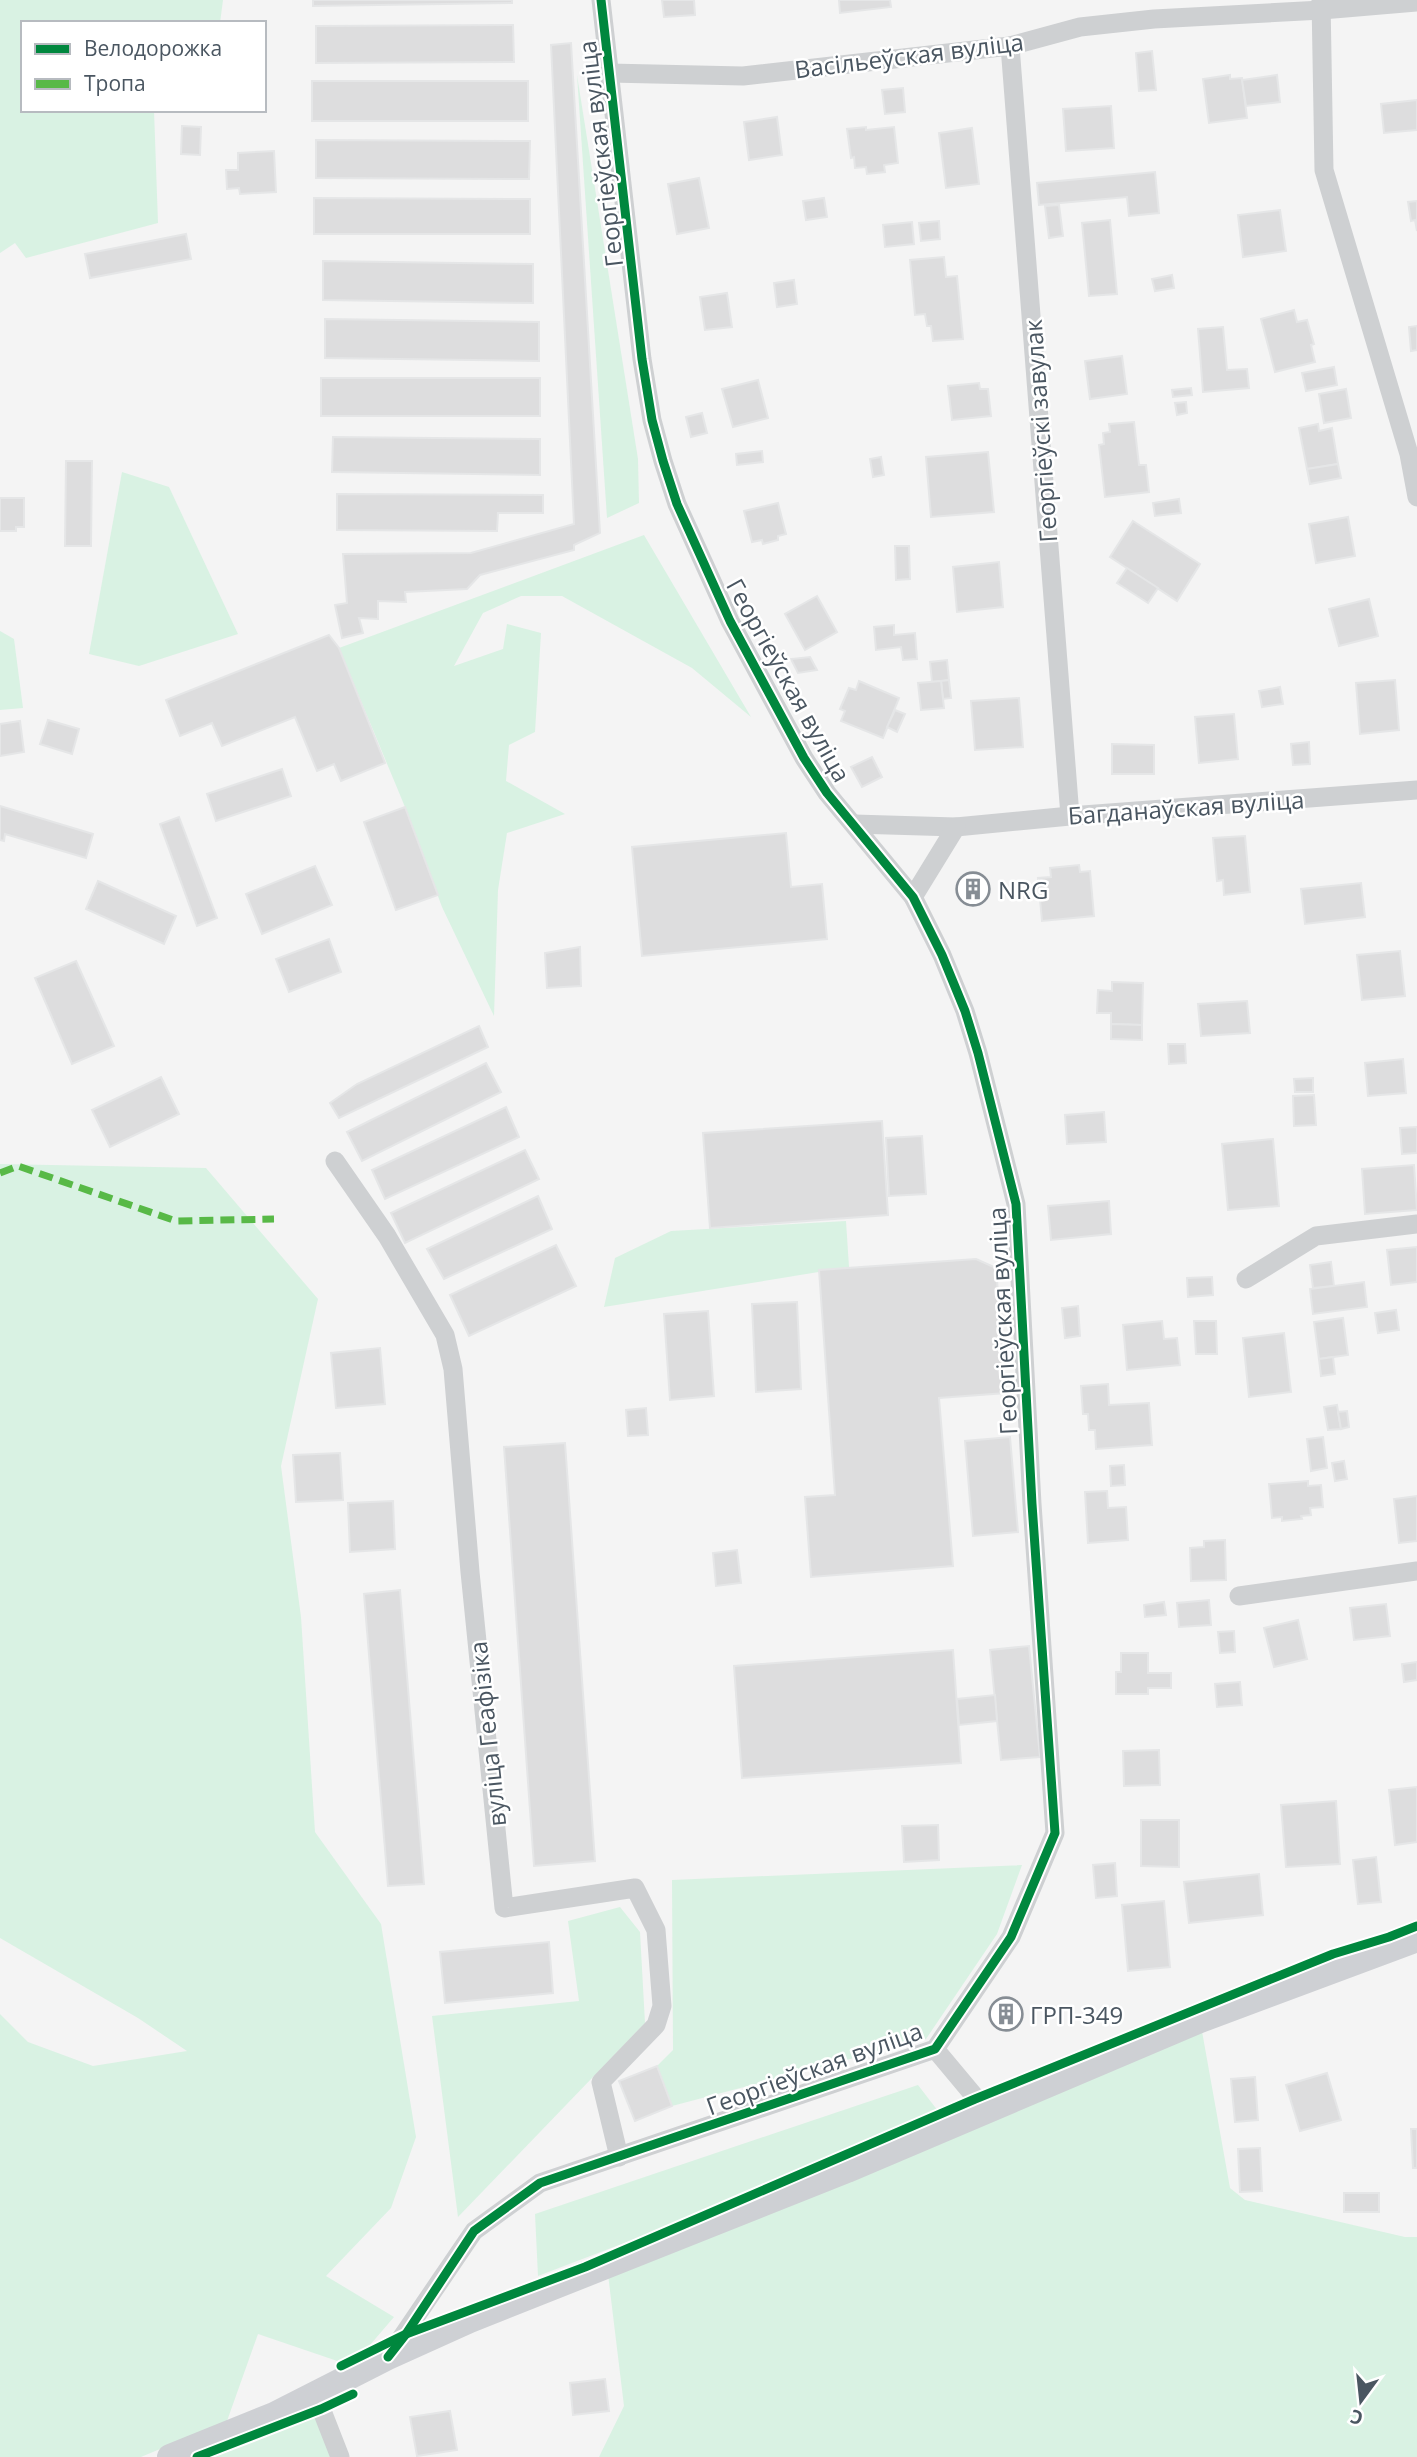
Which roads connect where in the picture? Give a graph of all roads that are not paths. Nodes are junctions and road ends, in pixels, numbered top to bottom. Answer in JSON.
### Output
{"nodes":[{"id":1,"x":601,"y":0,"type":"edge"},
{"id":2,"x":1417,"y":2,"type":"edge"},
{"id":3,"x":1321,"y":5,"type":"edge"},
{"id":4,"x":1010,"y":46,"type":"junction"},
{"id":5,"x":609,"y":73,"type":"junction"},
{"id":6,"x":1417,"y":497,"type":"edge"},
{"id":7,"x":1417,"y":790,"type":"edge"},
{"id":8,"x":1070,"y":816,"type":"junction"},
{"id":9,"x":854,"y":824,"type":"junction"},
{"id":10,"x":956,"y":827,"type":"junction"},
{"id":11,"x":913,"y":897,"type":"junction"},
{"id":12,"x":335,"y":1161,"type":"dead end"},
{"id":13,"x":1417,"y":1224,"type":"edge"},
{"id":14,"x":1246,"y":1279,"type":"dead end"},
{"id":15,"x":1417,"y":1572,"type":"edge"},
{"id":16,"x":1239,"y":1596,"type":"dead end"},
{"id":17,"x":1417,"y":1939,"type":"edge"},
{"id":18,"x":935,"y":2049,"type":"junction"},
{"id":19,"x":986,"y":2110,"type":"junction"},
{"id":20,"x":619,"y":2157,"type":"junction"},
{"id":21,"x":388,"y":2357,"type":"junction"},
{"id":22,"x":315,"y":2393,"type":"junction"},
{"id":23,"x":170,"y":2457,"type":"edge"},
{"id":24,"x":340,"y":2457,"type":"edge"}],
"edges":[{"from":1,"to":5,"type":"street","name":"Георгіеўская вуліца"},
{"from":2,"to":3,"type":"street","name":"Васільеўская вуліца"},
{"from":3,"to":4,"type":"street","name":"Васільеўская вуліца"},
{"from":3,"to":6,"type":"street"},
{"from":4,"to":5,"type":"street","name":"Васільеўская вуліца"},
{"from":4,"to":8,"type":"street","name":"Георгіеўскі завулак"},
{"from":5,"to":9,"type":"street","name":"Георгіеўская вуліца"},
{"from":7,"to":8,"type":"street","name":"Багданаўская вуліца"},
{"from":8,"to":10,"type":"street","name":"Багданаўская вуліца"},
{"from":9,"to":10,"type":"street","name":"Багданаўская вуліца"},
{"from":9,"to":11,"type":"street","name":"Георгіеўская вуліца"},
{"from":10,"to":11,"type":"street"},
{"from":11,"to":18,"type":"street","name":"Георгіеўская вуліца"},
{"from":12,"to":20,"type":"street","name":"вуліца Геафізіка"},
{"from":13,"to":14,"type":"street"},
{"from":15,"to":16,"type":"street"},
{"from":17,"to":19,"type":"main road"},
{"from":18,"to":19,"type":"street"},
{"from":18,"to":20,"type":"street","name":"Георгіеўская вуліца"},
{"from":19,"to":21,"type":"main road"},
{"from":20,"to":21,"type":"street","name":"Георгіеўская вуліца"},
{"from":21,"to":22,"type":"main road"},
{"from":22,"to":23,"type":"main road"},
{"from":22,"to":24,"type":"street"}]}
